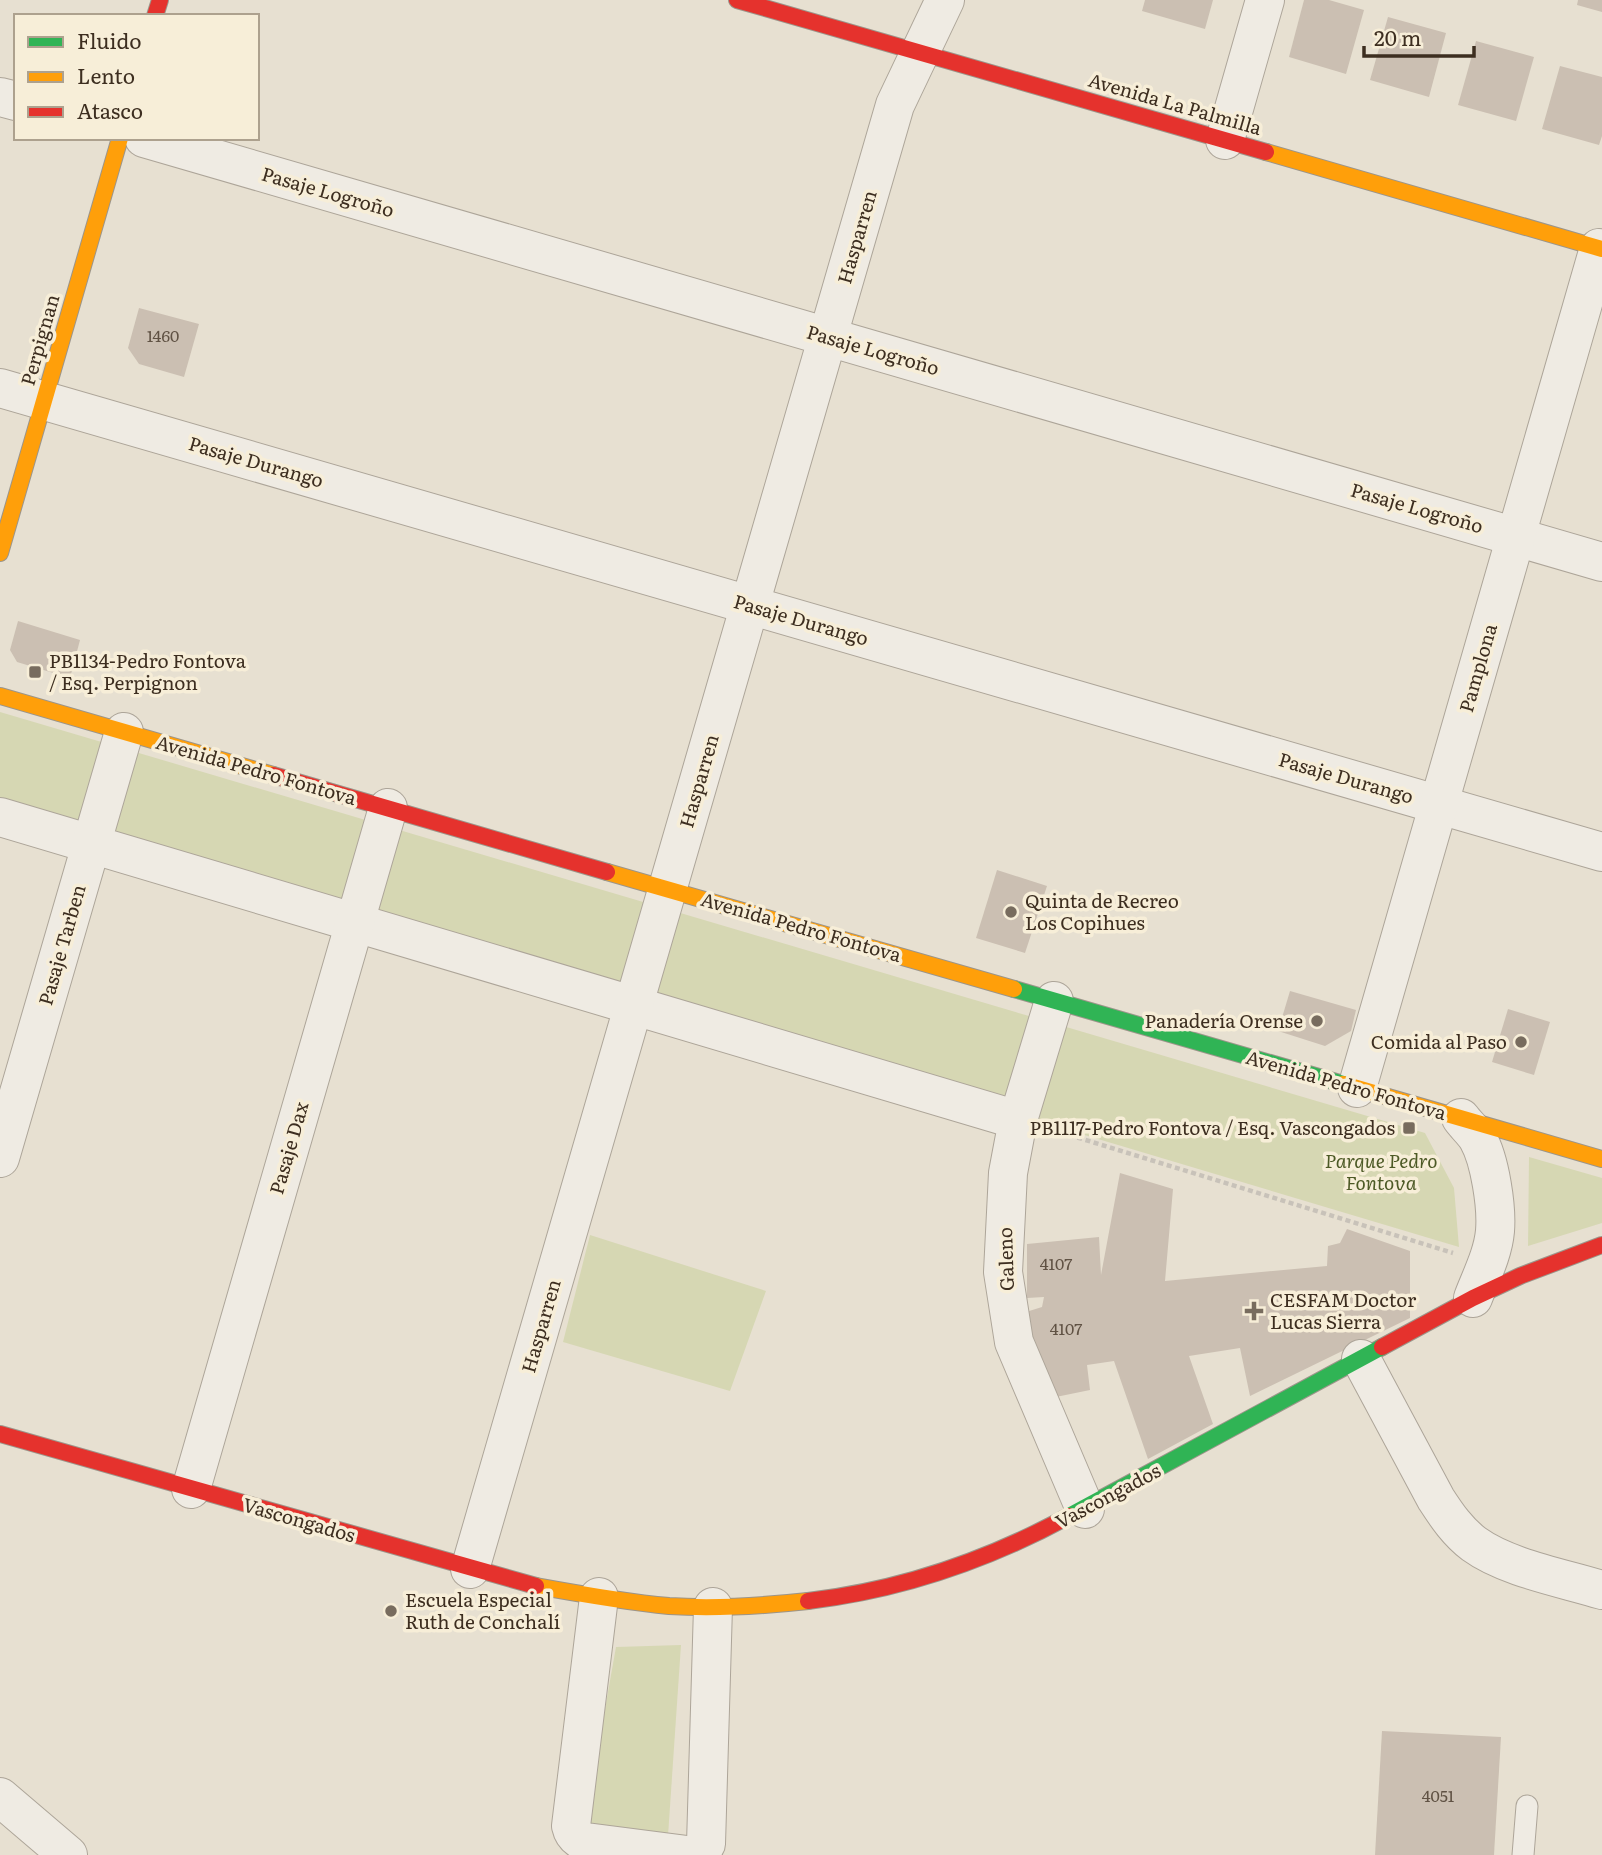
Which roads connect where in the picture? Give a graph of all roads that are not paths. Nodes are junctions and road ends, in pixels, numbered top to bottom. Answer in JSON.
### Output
{"nodes":[{"id":1,"x":737,"y":0,"type":"edge"},
{"id":2,"x":945,"y":0,"type":"edge"},
{"id":3,"x":1265,"y":0,"type":"edge"},
{"id":4,"x":921,"y":53,"type":"junction"},
{"id":5,"x":119,"y":140,"type":"edge"},
{"id":6,"x":151,"y":140,"type":"edge"},
{"id":7,"x":1225,"y":140,"type":"junction"},
{"id":8,"x":1601,"y":248,"type":"edge"},
{"id":9,"x":828,"y":337,"type":"junction"},
{"id":10,"x":0,"y":388,"type":"edge"},
{"id":11,"x":44,"y":400,"type":"junction"},
{"id":12,"x":1516,"y":537,"type":"junction"},
{"id":13,"x":0,"y":554,"type":"edge"},
{"id":14,"x":1602,"y":562,"type":"edge"},
{"id":15,"x":750,"y":605,"type":"junction"},
{"id":16,"x":0,"y":695,"type":"edge"},
{"id":17,"x":124,"y":732,"type":"junction"},
{"id":18,"x":1439,"y":805,"type":"junction"},
{"id":19,"x":388,"y":808,"type":"junction"},
{"id":20,"x":0,"y":817,"type":"edge"},
{"id":21,"x":92,"y":845,"type":"junction"},
{"id":22,"x":1602,"y":852,"type":"edge"},
{"id":23,"x":668,"y":889,"type":"junction"},
{"id":24,"x":355,"y":923,"type":"junction"},
{"id":25,"x":1055,"y":1001,"type":"junction"},
{"id":26,"x":634,"y":1005,"type":"junction"},
{"id":27,"x":1357,"y":1088,"type":"junction"},
{"id":28,"x":1461,"y":1118,"type":"junction"},
{"id":29,"x":1018,"y":1120,"type":"junction"},
{"id":30,"x":0,"y":1158,"type":"edge"},
{"id":31,"x":1602,"y":1159,"type":"edge"},
{"id":32,"x":1602,"y":1245,"type":"edge"},
{"id":33,"x":1473,"y":1298,"type":"junction"},
{"id":34,"x":1361,"y":1359,"type":"junction"},
{"id":35,"x":0,"y":1434,"type":"edge"},
{"id":36,"x":191,"y":1489,"type":"junction"},
{"id":37,"x":1085,"y":1509,"type":"junction"},
{"id":38,"x":470,"y":1569,"type":"junction"},
{"id":39,"x":1602,"y":1590,"type":"edge"},
{"id":40,"x":599,"y":1597,"type":"junction"},
{"id":41,"x":713,"y":1607,"type":"junction"},
{"id":42,"x":0,"y":1797,"type":"edge"},
{"id":43,"x":1527,"y":1806,"type":"dead end"},
{"id":44,"x":68,"y":1855,"type":"edge"},
{"id":45,"x":687,"y":1855,"type":"edge"},
{"id":46,"x":694,"y":1855,"type":"edge"},
{"id":47,"x":1523,"y":1855,"type":"edge"}],
"edges":[{"from":1,"to":4,"type":"street","name":"Avenida La Palmilla"},
{"from":2,"to":4,"type":"street","name":"Hasparren"},
{"from":3,"to":7,"type":"street"},
{"from":4,"to":7,"type":"street","name":"Avenida La Palmilla"},
{"from":4,"to":9,"type":"street","name":"Hasparren"},
{"from":5,"to":11,"type":"street","name":"Perpignan"},
{"from":6,"to":9,"type":"street","name":"Pasaje Logroño"},
{"from":7,"to":8,"type":"street","name":"Avenida La Palmilla"},
{"from":8,"to":12,"type":"street","name":"Pamplona"},
{"from":9,"to":12,"type":"street","name":"Pasaje Logroño"},
{"from":9,"to":15,"type":"street","name":"Hasparren"},
{"from":10,"to":11,"type":"street","name":"Pasaje Durango"},
{"from":11,"to":13,"type":"street","name":"Perpignan"},
{"from":11,"to":15,"type":"street","name":"Pasaje Durango"},
{"from":12,"to":14,"type":"street","name":"Pasaje Logroño"},
{"from":12,"to":18,"type":"street","name":"Pamplona"},
{"from":15,"to":18,"type":"street","name":"Pasaje Durango"},
{"from":15,"to":23,"type":"street","name":"Hasparren"},
{"from":16,"to":17,"type":"street","name":"Avenida Pedro Fontova"},
{"from":17,"to":19,"type":"street","name":"Avenida Pedro Fontova"},
{"from":17,"to":21,"type":"street","name":"Pasaje Tarben"},
{"from":18,"to":22,"type":"street","name":"Pasaje Durango"},
{"from":18,"to":27,"type":"street","name":"Pamplona"},
{"from":19,"to":23,"type":"street","name":"Avenida Pedro Fontova"},
{"from":19,"to":24,"type":"street","name":"Pasaje Dax"},
{"from":20,"to":21,"type":"street"},
{"from":21,"to":24,"type":"street"},
{"from":21,"to":30,"type":"street","name":"Pasaje Tarben"},
{"from":23,"to":25,"type":"street","name":"Avenida Pedro Fontova"},
{"from":23,"to":26,"type":"street","name":"Hasparren"},
{"from":24,"to":26,"type":"street"},
{"from":24,"to":36,"type":"street","name":"Pasaje Dax"},
{"from":25,"to":27,"type":"street","name":"Avenida Pedro Fontova"},
{"from":25,"to":29,"type":"street","name":"Galeno"},
{"from":26,"to":29,"type":"street"},
{"from":26,"to":38,"type":"street","name":"Hasparren"},
{"from":27,"to":28,"type":"street","name":"Avenida Pedro Fontova"},
{"from":28,"to":31,"type":"street","name":"Avenida Pedro Fontova"},
{"from":28,"to":33,"type":"street"},
{"from":29,"to":37,"type":"street","name":"Galeno"},
{"from":32,"to":33,"type":"street","name":"Vascongados"},
{"from":33,"to":34,"type":"street","name":"Vascongados"},
{"from":34,"to":37,"type":"street","name":"Vascongados"},
{"from":34,"to":39,"type":"street"},
{"from":35,"to":36,"type":"street","name":"Vascongados"},
{"from":36,"to":38,"type":"street","name":"Vascongados"},
{"from":37,"to":41,"type":"street","name":"Vascongados"},
{"from":38,"to":40,"type":"street","name":"Vascongados"},
{"from":40,"to":41,"type":"street","name":"Vascongados"},
{"from":40,"to":45,"type":"street"},
{"from":41,"to":46,"type":"street"},
{"from":42,"to":44,"type":"street"},
{"from":43,"to":47,"type":"lane"}]}
